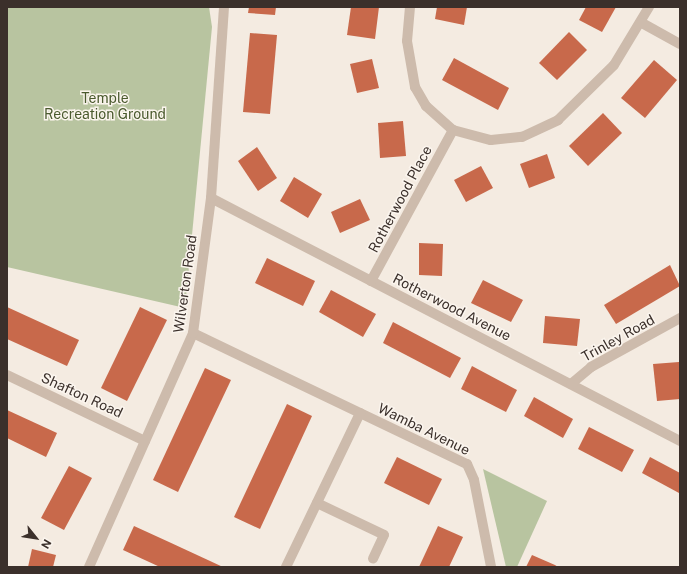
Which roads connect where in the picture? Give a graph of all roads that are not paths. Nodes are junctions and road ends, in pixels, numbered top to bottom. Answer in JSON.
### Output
{"nodes":[{"id":1,"x":224,"y":7,"type":"edge"},
{"id":2,"x":410,"y":7,"type":"edge"},
{"id":3,"x":649,"y":7,"type":"edge"},
{"id":4,"x":642,"y":23,"type":"junction"},
{"id":5,"x":680,"y":44,"type":"edge"},
{"id":6,"x":453,"y":130,"type":"junction"},
{"id":7,"x":211,"y":198,"type":"junction"},
{"id":8,"x":371,"y":281,"type":"junction"},
{"id":9,"x":680,"y":318,"type":"edge"},
{"id":10,"x":193,"y":333,"type":"junction"},
{"id":11,"x":7,"y":375,"type":"edge"},
{"id":12,"x":571,"y":384,"type":"junction"},
{"id":13,"x":360,"y":413,"type":"junction"},
{"id":14,"x":145,"y":441,"type":"junction"},
{"id":15,"x":680,"y":442,"type":"edge"},
{"id":16,"x":317,"y":503,"type":"junction"},
{"id":17,"x":373,"y":559,"type":"dead end"},
{"id":18,"x":89,"y":567,"type":"edge"},
{"id":19,"x":286,"y":567,"type":"edge"},
{"id":20,"x":491,"y":567,"type":"edge"}],
"edges":[{"from":1,"to":7,"type":"street","name":"Wilverton Road"},
{"from":2,"to":6,"type":"street"},
{"from":3,"to":4,"type":"street"},
{"from":4,"to":5,"type":"street"},
{"from":4,"to":6,"type":"street"},
{"from":6,"to":8,"type":"street","name":"Rotherwood Place"},
{"from":7,"to":8,"type":"street","name":"Rotherwood Avenue"},
{"from":7,"to":10,"type":"street","name":"Wilverton Road"},
{"from":8,"to":12,"type":"street","name":"Rotherwood Avenue"},
{"from":9,"to":12,"type":"street","name":"Trinley Road"},
{"from":10,"to":13,"type":"street","name":"Wamba Avenue"},
{"from":10,"to":14,"type":"street","name":"Wilverton Road"},
{"from":11,"to":14,"type":"street","name":"Shafton Road"},
{"from":12,"to":15,"type":"street","name":"Rotherwood Avenue"},
{"from":13,"to":16,"type":"street","name":"Wamba Avenue"},
{"from":13,"to":20,"type":"street","name":"Wamba Avenue"},
{"from":14,"to":18,"type":"street","name":"Wilverton Road"},
{"from":16,"to":17,"type":"street"},
{"from":16,"to":19,"type":"street","name":"Wamba Avenue"}]}
